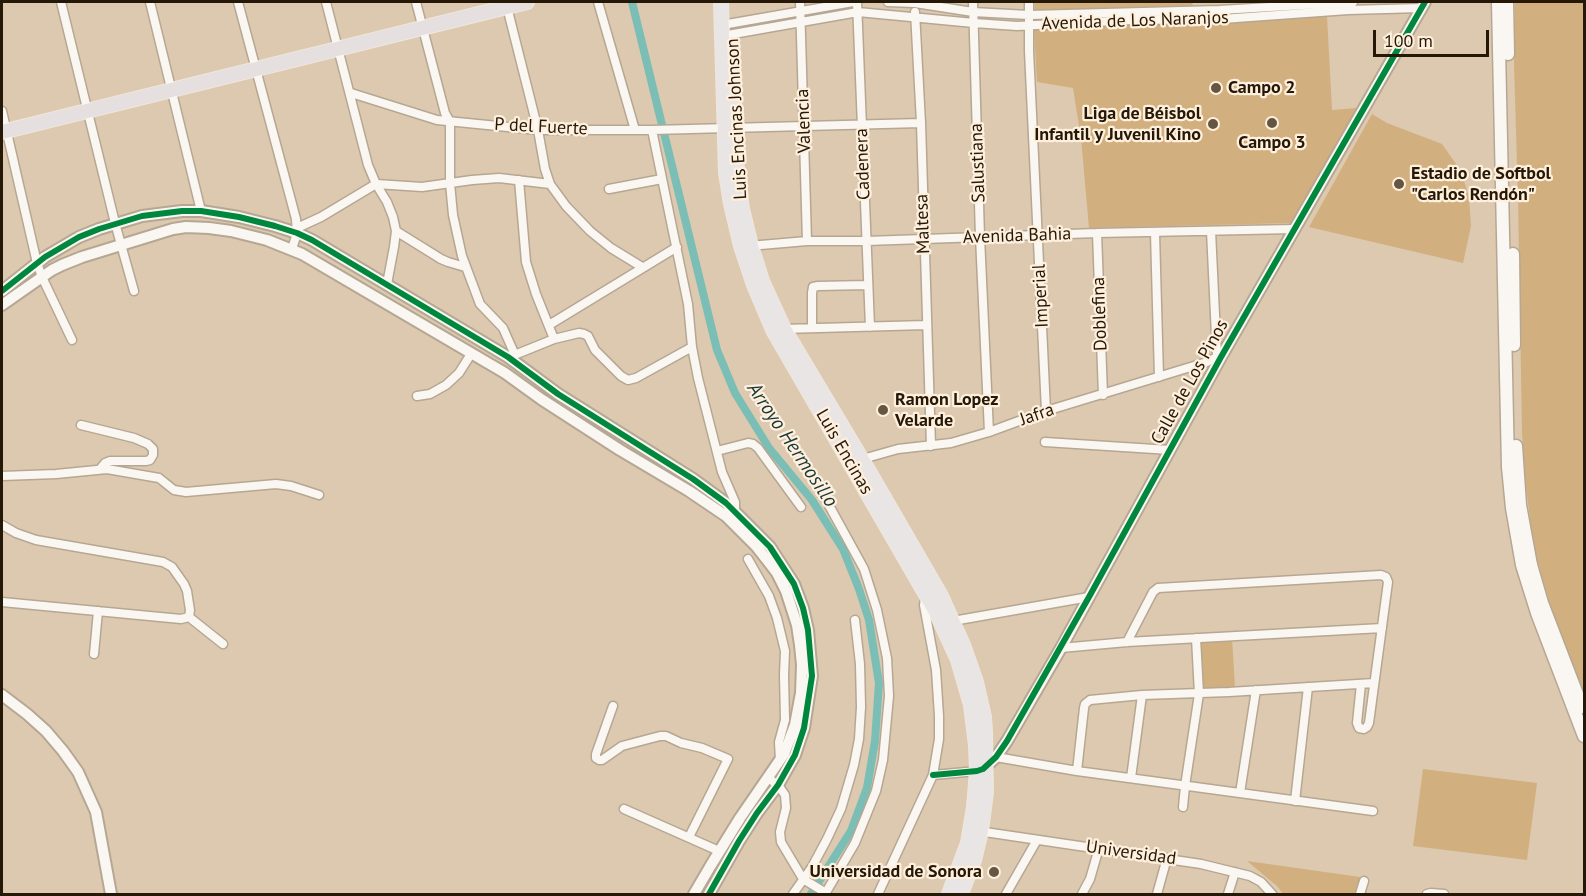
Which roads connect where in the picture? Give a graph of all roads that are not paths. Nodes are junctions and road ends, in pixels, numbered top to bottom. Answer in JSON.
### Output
{"nodes":[{"id":1,"x":61,"y":2,"type":"edge"},
{"id":2,"x":150,"y":2,"type":"edge"},
{"id":3,"x":238,"y":2,"type":"edge"},
{"id":4,"x":327,"y":2,"type":"edge"},
{"id":5,"x":416,"y":2,"type":"edge"},
{"id":6,"x":527,"y":2,"type":"edge"},
{"id":7,"x":598,"y":2,"type":"edge"},
{"id":8,"x":721,"y":2,"type":"edge"},
{"id":9,"x":730,"y":2,"type":"edge"},
{"id":10,"x":800,"y":2,"type":"edge"},
{"id":11,"x":855,"y":2,"type":"edge"},
{"id":12,"x":888,"y":2,"type":"edge"},
{"id":13,"x":915,"y":2,"type":"edge"},
{"id":14,"x":973,"y":2,"type":"edge"},
{"id":15,"x":1029,"y":2,"type":"edge"},
{"id":16,"x":1353,"y":2,"type":"edge"},
{"id":17,"x":1498,"y":2,"type":"edge"},
{"id":18,"x":1507,"y":2,"type":"edge"},
{"id":19,"x":507,"y":4,"type":"edge"},
{"id":20,"x":1424,"y":5,"type":"edge"},
{"id":21,"x":858,"y":12,"type":"junction"},
{"id":22,"x":973,"y":12,"type":"junction"},
{"id":23,"x":1029,"y":15,"type":"junction"},
{"id":24,"x":1193,"y":15,"type":"junction"},
{"id":25,"x":915,"y":16,"type":"junction"},
{"id":26,"x":800,"y":17,"type":"junction"},
{"id":27,"x":974,"y":23,"type":"junction"},
{"id":28,"x":1028,"y":25,"type":"junction"},
{"id":29,"x":423,"y":28,"type":"junction"},
{"id":30,"x":727,"y":30,"type":"junction"},
{"id":31,"x":338,"y":48,"type":"junction"},
{"id":32,"x":255,"y":70,"type":"junction"},
{"id":33,"x":171,"y":89,"type":"junction"},
{"id":34,"x":351,"y":93,"type":"junction"},
{"id":35,"x":88,"y":110,"type":"junction"},
{"id":36,"x":2,"y":111,"type":"edge"},
{"id":37,"x":450,"y":122,"type":"junction"},
{"id":38,"x":921,"y":123,"type":"junction"},
{"id":39,"x":862,"y":125,"type":"junction"},
{"id":40,"x":804,"y":126,"type":"junction"},
{"id":41,"x":730,"y":127,"type":"junction"},
{"id":42,"x":538,"y":129,"type":"junction"},
{"id":43,"x":635,"y":130,"type":"junction"},
{"id":44,"x":652,"y":130,"type":"junction"},
{"id":45,"x":4,"y":132,"type":"edge"},
{"id":46,"x":662,"y":179,"type":"junction"},
{"id":47,"x":519,"y":180,"type":"junction"},
{"id":48,"x":450,"y":183,"type":"junction"},
{"id":49,"x":376,"y":184,"type":"junction"},
{"id":50,"x":550,"y":184,"type":"junction"},
{"id":51,"x":609,"y":189,"type":"dead end"},
{"id":52,"x":201,"y":211,"type":"junction"},
{"id":53,"x":115,"y":223,"type":"junction"},
{"id":54,"x":1294,"y":229,"type":"junction"},
{"id":55,"x":297,"y":230,"type":"junction"},
{"id":56,"x":396,"y":231,"type":"junction"},
{"id":57,"x":1211,"y":231,"type":"junction"},
{"id":58,"x":1097,"y":233,"type":"junction"},
{"id":59,"x":1155,"y":233,"type":"junction"},
{"id":60,"x":1038,"y":235,"type":"junction"},
{"id":61,"x":980,"y":237,"type":"junction"},
{"id":62,"x":924,"y":239,"type":"junction"},
{"id":63,"x":807,"y":241,"type":"junction"},
{"id":64,"x":866,"y":241,"type":"junction"},
{"id":65,"x":121,"y":245,"type":"junction"},
{"id":66,"x":746,"y":246,"type":"junction"},
{"id":67,"x":677,"y":247,"type":"junction"},
{"id":68,"x":292,"y":249,"type":"junction"},
{"id":69,"x":37,"y":263,"type":"junction"},
{"id":70,"x":465,"y":267,"type":"junction"},
{"id":71,"x":642,"y":267,"type":"junction"},
{"id":72,"x":42,"y":277,"type":"junction"},
{"id":73,"x":387,"y":284,"type":"junction"},
{"id":74,"x":868,"y":285,"type":"junction"},
{"id":75,"x":2,"y":291,"type":"edge"},
{"id":76,"x":134,"y":291,"type":"dead end"},
{"id":77,"x":2,"y":305,"type":"edge"},
{"id":78,"x":549,"y":325,"type":"junction"},
{"id":79,"x":926,"y":325,"type":"junction"},
{"id":80,"x":870,"y":327,"type":"junction"},
{"id":81,"x":812,"y":328,"type":"junction"},
{"id":82,"x":778,"y":330,"type":"junction"},
{"id":83,"x":554,"y":339,"type":"junction"},
{"id":84,"x":72,"y":340,"type":"dead end"},
{"id":85,"x":692,"y":347,"type":"junction"},
{"id":86,"x":471,"y":354,"type":"junction"},
{"id":87,"x":511,"y":356,"type":"junction"},
{"id":88,"x":1219,"y":357,"type":"junction"},
{"id":89,"x":1159,"y":377,"type":"junction"},
{"id":90,"x":1103,"y":395,"type":"junction"},
{"id":91,"x":417,"y":396,"type":"dead end"},
{"id":92,"x":1046,"y":411,"type":"junction"},
{"id":93,"x":81,"y":424,"type":"dead end"},
{"id":94,"x":606,"y":424,"type":"junction"},
{"id":95,"x":989,"y":432,"type":"junction"},
{"id":96,"x":599,"y":436,"type":"junction"},
{"id":97,"x":1045,"y":442,"type":"dead end"},
{"id":98,"x":931,"y":446,"type":"junction"},
{"id":99,"x":1170,"y":450,"type":"junction"},
{"id":100,"x":717,"y":451,"type":"junction"},
{"id":101,"x":857,"y":462,"type":"junction"},
{"id":102,"x":100,"y":469,"type":"junction"},
{"id":103,"x":2,"y":476,"type":"edge"},
{"id":104,"x":318,"y":495,"type":"dead end"},
{"id":105,"x":825,"y":498,"type":"dead end"},
{"id":106,"x":801,"y":507,"type":"dead end"},
{"id":107,"x":735,"y":511,"type":"junction"},
{"id":108,"x":2,"y":525,"type":"edge"},
{"id":109,"x":748,"y":559,"type":"dead end"},
{"id":110,"x":926,"y":596,"type":"junction"},
{"id":111,"x":1089,"y":597,"type":"junction"},
{"id":112,"x":2,"y":602,"type":"edge"},
{"id":113,"x":98,"y":611,"type":"junction"},
{"id":114,"x":189,"y":616,"type":"junction"},
{"id":115,"x":855,"y":620,"type":"dead end"},
{"id":116,"x":953,"y":621,"type":"junction"},
{"id":117,"x":1382,"y":628,"type":"junction"},
{"id":118,"x":1196,"y":638,"type":"junction"},
{"id":119,"x":1127,"y":642,"type":"junction"},
{"id":120,"x":224,"y":644,"type":"dead end"},
{"id":121,"x":1061,"y":648,"type":"junction"},
{"id":122,"x":94,"y":654,"type":"dead end"},
{"id":123,"x":1374,"y":683,"type":"junction"},
{"id":124,"x":1361,"y":684,"type":"junction"},
{"id":125,"x":1308,"y":687,"type":"junction"},
{"id":126,"x":1256,"y":690,"type":"junction"},
{"id":127,"x":2,"y":694,"type":"edge"},
{"id":128,"x":1199,"y":694,"type":"junction"},
{"id":129,"x":1142,"y":695,"type":"junction"},
{"id":130,"x":613,"y":706,"type":"dead end"},
{"id":131,"x":1584,"y":714,"type":"edge"},
{"id":132,"x":1584,"y":736,"type":"edge"},
{"id":133,"x":780,"y":760,"type":"junction"},
{"id":134,"x":986,"y":765,"type":"junction"},
{"id":135,"x":1077,"y":771,"type":"junction"},
{"id":136,"x":933,"y":775,"type":"junction"},
{"id":137,"x":768,"y":778,"type":"junction"},
{"id":138,"x":1131,"y":778,"type":"junction"},
{"id":139,"x":778,"y":785,"type":"junction"},
{"id":140,"x":1185,"y":786,"type":"junction"},
{"id":141,"x":1240,"y":793,"type":"junction"},
{"id":142,"x":1295,"y":801,"type":"junction"},
{"id":143,"x":1183,"y":807,"type":"dead end"},
{"id":144,"x":624,"y":809,"type":"dead end"},
{"id":145,"x":1373,"y":811,"type":"dead end"},
{"id":146,"x":976,"y":831,"type":"junction"},
{"id":147,"x":689,"y":837,"type":"junction"},
{"id":148,"x":1037,"y":840,"type":"junction"},
{"id":149,"x":1099,"y":848,"type":"junction"},
{"id":150,"x":719,"y":851,"type":"junction"},
{"id":151,"x":1167,"y":858,"type":"junction"},
{"id":152,"x":1235,"y":872,"type":"junction"},
{"id":153,"x":803,"y":879,"type":"junction"},
{"id":154,"x":1364,"y":881,"type":"dead end"},
{"id":155,"x":825,"y":893,"type":"edge"},
{"id":156,"x":111,"y":894,"type":"edge"},
{"id":157,"x":694,"y":894,"type":"edge"},
{"id":158,"x":709,"y":894,"type":"edge"},
{"id":159,"x":793,"y":894,"type":"edge"},
{"id":160,"x":878,"y":894,"type":"edge"},
{"id":161,"x":949,"y":894,"type":"edge"},
{"id":162,"x":961,"y":894,"type":"edge"},
{"id":163,"x":1006,"y":894,"type":"edge"},
{"id":164,"x":1082,"y":894,"type":"edge"},
{"id":165,"x":1157,"y":894,"type":"edge"},
{"id":166,"x":1228,"y":894,"type":"edge"},
{"id":167,"x":1272,"y":894,"type":"edge"},
{"id":168,"x":1360,"y":894,"type":"edge"},
{"id":169,"x":1427,"y":894,"type":"edge"},
{"id":170,"x":1444,"y":894,"type":"edge"}],
"edges":[{"from":1,"to":35,"type":"street"},
{"from":2,"to":33,"type":"street"},
{"from":3,"to":32,"type":"street"},
{"from":4,"to":31,"type":"street"},
{"from":5,"to":29,"type":"street"},
{"from":6,"to":19,"type":"highway"},
{"from":7,"to":43,"type":"street"},
{"from":8,"to":30,"type":"main road"},
{"from":9,"to":30,"type":"main road","name":"Luis Encinas Johnson"},
{"from":10,"to":26,"type":"street","name":"Valencia"},
{"from":11,"to":21,"type":"street","name":"Cadenera"},
{"from":11,"to":26,"type":"street","name":"Avenida de Los Naranjos"},
{"from":12,"to":13,"type":"street","name":"Avenida de Los Naranjos"},
{"from":13,"to":22,"type":"street","name":"Avenida de Los Naranjos"},
{"from":13,"to":25,"type":"street","name":"Maltesa"},
{"from":14,"to":22,"type":"street","name":"Salustiana"},
{"from":15,"to":23,"type":"street","name":"Imperial"},
{"from":16,"to":24,"type":"street","name":"Avenida de Los Naranjos"},
{"from":17,"to":132,"type":"main road"},
{"from":18,"to":131,"type":"main road"},
{"from":19,"to":29,"type":"highway"},
{"from":19,"to":42,"type":"street"},
{"from":20,"to":24,"type":"street","name":"Avenida de Los Naranjos"},
{"from":20,"to":54,"type":"street","name":"Calle de Los Pinos"},
{"from":21,"to":25,"type":"street","name":"Avenida de Los Naranjos"},
{"from":21,"to":26,"type":"street","name":"Avenida de Los Naranjos"},
{"from":21,"to":39,"type":"street","name":"Cadenera"},
{"from":22,"to":23,"type":"street","name":"Avenida de Los Naranjos"},
{"from":22,"to":27,"type":"street","name":"Salustiana"},
{"from":23,"to":24,"type":"street","name":"Avenida de Los Naranjos"},
{"from":23,"to":28,"type":"street","name":"Imperial"},
{"from":24,"to":28,"type":"street","name":"Avenida de Los Naranjos"},
{"from":25,"to":27,"type":"street","name":"Avenida de Los Naranjos"},
{"from":25,"to":38,"type":"street","name":"Maltesa"},
{"from":26,"to":30,"type":"street","name":"Avenida de Los Naranjos"},
{"from":26,"to":40,"type":"street","name":"Valencia"},
{"from":27,"to":28,"type":"street","name":"Avenida de Los Naranjos"},
{"from":27,"to":61,"type":"street","name":"Salustiana"},
{"from":28,"to":60,"type":"street","name":"Imperial"},
{"from":29,"to":31,"type":"highway"},
{"from":29,"to":37,"type":"street"},
{"from":30,"to":41,"type":"main road","name":"Luis Encinas Johnson"},
{"from":31,"to":32,"type":"highway"},
{"from":31,"to":34,"type":"street"},
{"from":32,"to":33,"type":"highway"},
{"from":32,"to":55,"type":"street"},
{"from":33,"to":35,"type":"highway"},
{"from":33,"to":52,"type":"street"},
{"from":34,"to":37,"type":"street","name":"P del Fuerte"},
{"from":34,"to":49,"type":"street"},
{"from":35,"to":45,"type":"highway"},
{"from":35,"to":53,"type":"street"},
{"from":36,"to":45,"type":"street"},
{"from":37,"to":42,"type":"street","name":"P del Fuerte"},
{"from":37,"to":48,"type":"street"},
{"from":38,"to":39,"type":"street","name":"P del Fuerte"},
{"from":38,"to":62,"type":"street","name":"Maltesa"},
{"from":39,"to":40,"type":"street","name":"P del Fuerte"},
{"from":39,"to":64,"type":"street","name":"Cadenera"},
{"from":40,"to":41,"type":"street","name":"P del Fuerte"},
{"from":40,"to":63,"type":"street","name":"Valencia"},
{"from":41,"to":44,"type":"street","name":"P del Fuerte"},
{"from":41,"to":66,"type":"main road","name":"Luis Encinas Johnson"},
{"from":42,"to":43,"type":"street","name":"P del Fuerte"},
{"from":42,"to":50,"type":"street"},
{"from":43,"to":44,"type":"street","name":"P del Fuerte"},
{"from":44,"to":46,"type":"street"},
{"from":45,"to":69,"type":"street"},
{"from":46,"to":51,"type":"street"},
{"from":46,"to":67,"type":"street"},
{"from":47,"to":48,"type":"street"},
{"from":47,"to":50,"type":"street"},
{"from":47,"to":78,"type":"street"},
{"from":48,"to":49,"type":"street"},
{"from":48,"to":70,"type":"street"},
{"from":49,"to":55,"type":"street"},
{"from":49,"to":56,"type":"street"},
{"from":50,"to":71,"type":"street"},
{"from":52,"to":53,"type":"street"},
{"from":52,"to":55,"type":"street"},
{"from":53,"to":65,"type":"street"},
{"from":53,"to":69,"type":"street"},
{"from":54,"to":57,"type":"street","name":"Avenida Bahia"},
{"from":54,"to":88,"type":"street","name":"Calle de Los Pinos"},
{"from":55,"to":68,"type":"street"},
{"from":55,"to":73,"type":"street"},
{"from":56,"to":70,"type":"street"},
{"from":56,"to":73,"type":"street"},
{"from":57,"to":59,"type":"street","name":"Avenida Bahia"},
{"from":57,"to":88,"type":"street"},
{"from":58,"to":59,"type":"street","name":"Avenida Bahia"},
{"from":58,"to":60,"type":"street","name":"Avenida Bahia"},
{"from":58,"to":90,"type":"street","name":"Doblefina"},
{"from":59,"to":89,"type":"street"},
{"from":60,"to":61,"type":"street","name":"Avenida Bahia"},
{"from":60,"to":92,"type":"street","name":"Imperial"},
{"from":61,"to":62,"type":"street","name":"Avenida Bahia"},
{"from":61,"to":95,"type":"street","name":"Salustiana"},
{"from":62,"to":64,"type":"street","name":"Avenida Bahia"},
{"from":62,"to":79,"type":"street","name":"Maltesa"},
{"from":63,"to":64,"type":"street","name":"Avenida Bahia"},
{"from":63,"to":66,"type":"street","name":"Avenida Bahia"},
{"from":64,"to":74,"type":"street","name":"Cadenera"},
{"from":65,"to":68,"type":"street"},
{"from":65,"to":72,"type":"street"},
{"from":65,"to":76,"type":"street"},
{"from":66,"to":82,"type":"main road","name":"Luis Encinas Johnson"},
{"from":67,"to":71,"type":"street"},
{"from":67,"to":85,"type":"street"},
{"from":68,"to":86,"type":"street"},
{"from":69,"to":72,"type":"street"},
{"from":69,"to":75,"type":"street"},
{"from":70,"to":87,"type":"street"},
{"from":71,"to":78,"type":"street"},
{"from":72,"to":77,"type":"street"},
{"from":72,"to":84,"type":"street"},
{"from":73,"to":87,"type":"street"},
{"from":74,"to":80,"type":"street","name":"Cadenera"},
{"from":74,"to":81,"type":"street"},
{"from":78,"to":83,"type":"street"},
{"from":79,"to":80,"type":"street"},
{"from":79,"to":98,"type":"street","name":"Maltesa"},
{"from":80,"to":81,"type":"street"},
{"from":81,"to":82,"type":"street"},
{"from":82,"to":101,"type":"main road","name":"Luis Encinas Johnson"},
{"from":83,"to":85,"type":"street"},
{"from":83,"to":87,"type":"street"},
{"from":85,"to":100,"type":"street"},
{"from":86,"to":91,"type":"street"},
{"from":86,"to":96,"type":"street"},
{"from":87,"to":94,"type":"street"},
{"from":88,"to":89,"type":"street","name":"Jafra"},
{"from":88,"to":99,"type":"street","name":"Calle de Los Pinos"},
{"from":89,"to":90,"type":"street","name":"Jafra"},
{"from":90,"to":92,"type":"street","name":"Jafra"},
{"from":92,"to":95,"type":"street","name":"Jafra"},
{"from":93,"to":102,"type":"street"},
{"from":94,"to":96,"type":"street"},
{"from":94,"to":107,"type":"street"},
{"from":95,"to":98,"type":"street","name":"Jafra"},
{"from":96,"to":133,"type":"street"},
{"from":97,"to":99,"type":"street"},
{"from":98,"to":101,"type":"street","name":"Jafra"},
{"from":99,"to":111,"type":"street","name":"Calle de Los Pinos"},
{"from":100,"to":106,"type":"street"},
{"from":100,"to":107,"type":"street"},
{"from":101,"to":110,"type":"main road","name":"Luis Encinas"},
{"from":101,"to":116,"type":"main road","name":"Luis Encinas Johnson"},
{"from":102,"to":103,"type":"street"},
{"from":102,"to":104,"type":"street"},
{"from":105,"to":155,"type":"street"},
{"from":107,"to":139,"type":"street"},
{"from":108,"to":114,"type":"street"},
{"from":109,"to":133,"type":"street"},
{"from":110,"to":134,"type":"main road","name":"Luis Encinas"},
{"from":110,"to":136,"type":"street"},
{"from":111,"to":116,"type":"street"},
{"from":111,"to":121,"type":"street","name":"Calle de Los Pinos"},
{"from":112,"to":113,"type":"street"},
{"from":113,"to":114,"type":"street"},
{"from":113,"to":122,"type":"street"},
{"from":114,"to":120,"type":"street"},
{"from":115,"to":153,"type":"street"},
{"from":116,"to":134,"type":"main road","name":"Luis Encinas Johnson"},
{"from":117,"to":118,"type":"street"},
{"from":117,"to":119,"type":"street"},
{"from":117,"to":123,"type":"street"},
{"from":118,"to":119,"type":"street"},
{"from":118,"to":128,"type":"street"},
{"from":119,"to":121,"type":"street"},
{"from":121,"to":134,"type":"street","name":"Calle de Los Pinos"},
{"from":123,"to":124,"type":"street"},
{"from":123,"to":124,"type":"street"},
{"from":124,"to":125,"type":"street"},
{"from":125,"to":126,"type":"street"},
{"from":125,"to":142,"type":"street"},
{"from":126,"to":128,"type":"street"},
{"from":126,"to":141,"type":"street"},
{"from":127,"to":156,"type":"street"},
{"from":128,"to":129,"type":"street"},
{"from":128,"to":140,"type":"street"},
{"from":129,"to":135,"type":"street"},
{"from":129,"to":138,"type":"street"},
{"from":130,"to":147,"type":"street"},
{"from":133,"to":137,"type":"street"},
{"from":134,"to":135,"type":"street"},
{"from":134,"to":136,"type":"street"},
{"from":134,"to":146,"type":"main road","name":"Luis Encinas Johnson"},
{"from":135,"to":138,"type":"street"},
{"from":136,"to":160,"type":"street"},
{"from":137,"to":139,"type":"street"},
{"from":137,"to":150,"type":"street"},
{"from":138,"to":140,"type":"street"},
{"from":139,"to":153,"type":"street"},
{"from":139,"to":158,"type":"street"},
{"from":140,"to":141,"type":"street"},
{"from":140,"to":143,"type":"street"},
{"from":141,"to":142,"type":"street"},
{"from":142,"to":145,"type":"street"},
{"from":144,"to":147,"type":"street"},
{"from":146,"to":148,"type":"street","name":"Universidad"},
{"from":146,"to":161,"type":"main road"},
{"from":146,"to":162,"type":"main road","name":"Luis Encinas Johnson"},
{"from":147,"to":150,"type":"street"},
{"from":148,"to":149,"type":"street","name":"Universidad"},
{"from":148,"to":163,"type":"street"},
{"from":149,"to":151,"type":"street","name":"Universidad"},
{"from":149,"to":164,"type":"street"},
{"from":150,"to":157,"type":"street"},
{"from":151,"to":152,"type":"street","name":"Universidad"},
{"from":151,"to":165,"type":"street"},
{"from":152,"to":166,"type":"street"},
{"from":152,"to":167,"type":"street","name":"Universidad"},
{"from":153,"to":155,"type":"street"},
{"from":153,"to":159,"type":"street"},
{"from":154,"to":168,"type":"street"},
{"from":169,"to":170,"type":"street"}]}
